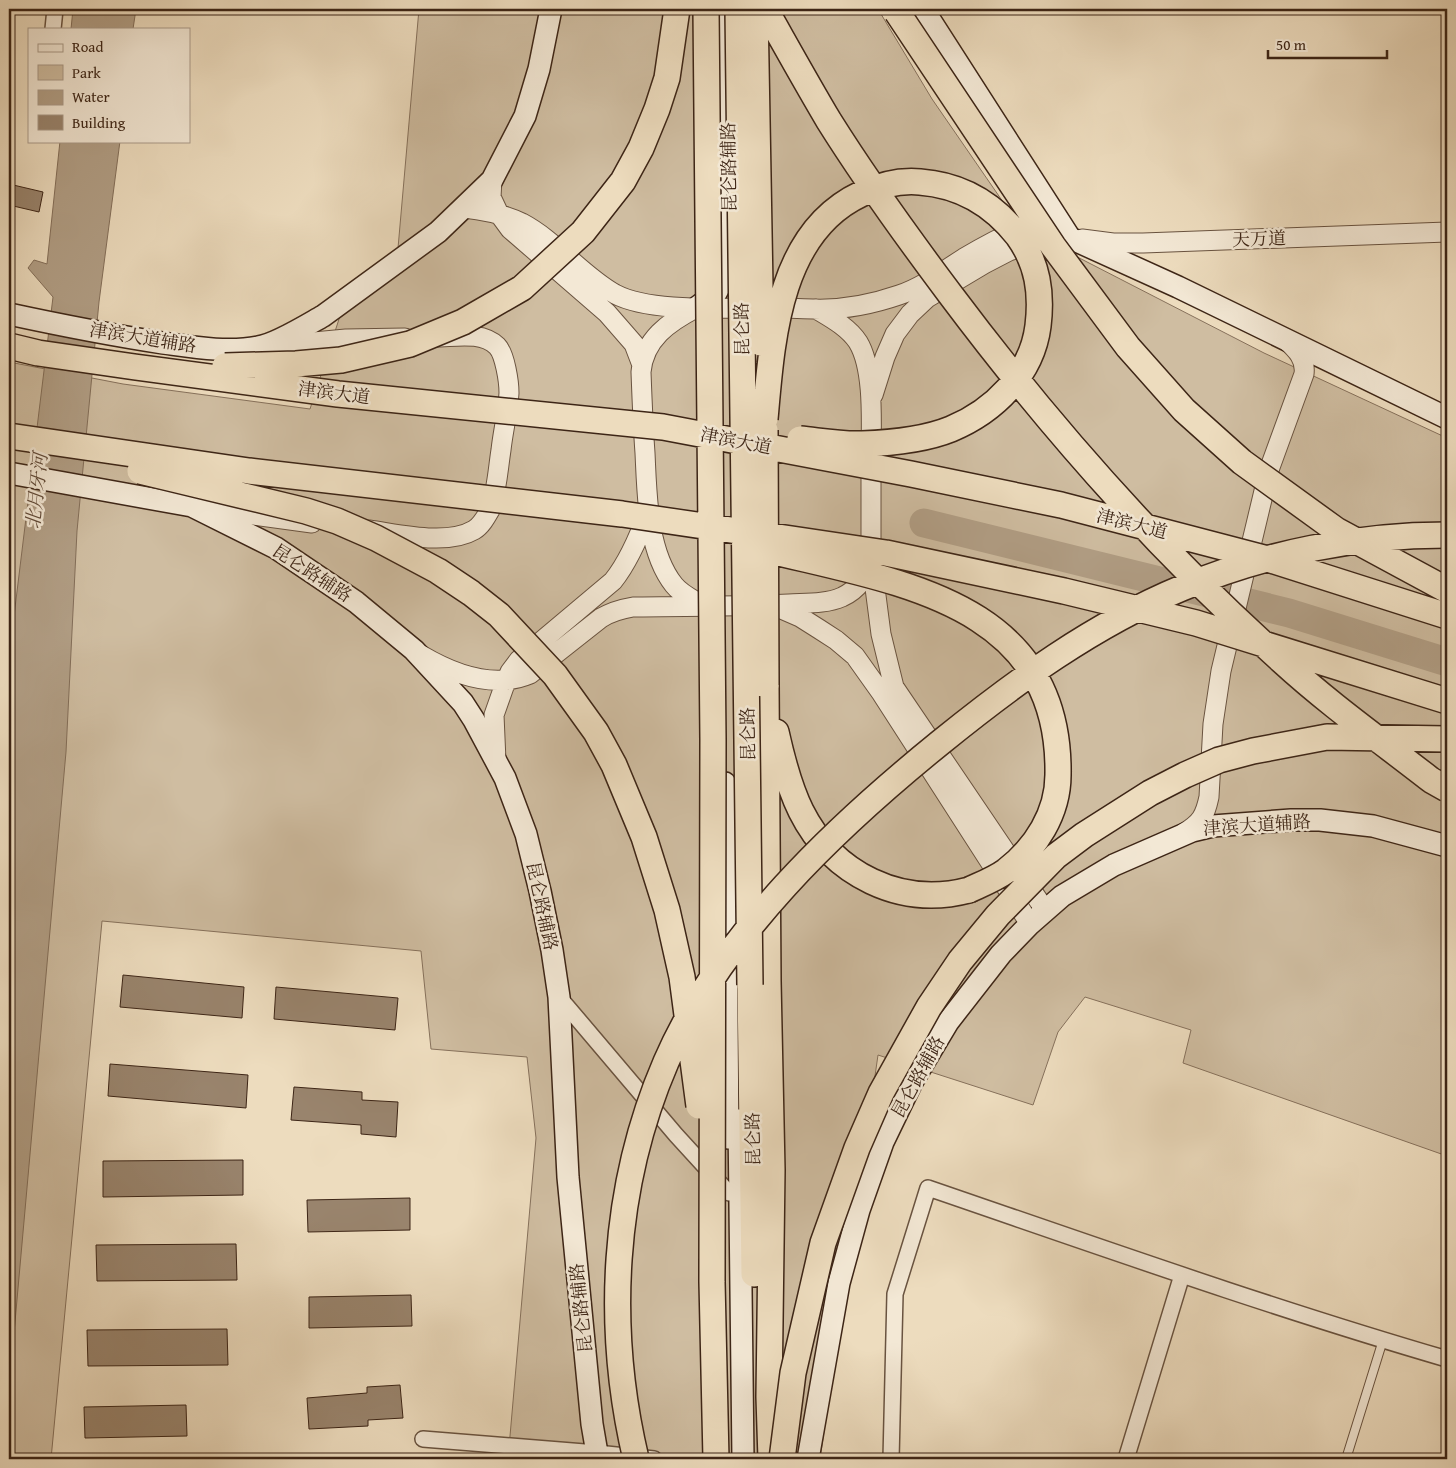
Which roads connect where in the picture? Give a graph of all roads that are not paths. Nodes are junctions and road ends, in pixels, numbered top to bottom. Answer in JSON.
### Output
{"nodes":[{"id":1,"x":55,"y":9,"type":"edge"},
{"id":2,"x":551,"y":9,"type":"edge"},
{"id":3,"x":677,"y":9,"type":"edge"},
{"id":4,"x":706,"y":9,"type":"edge"},
{"id":5,"x":718,"y":9,"type":"edge"},
{"id":6,"x":726,"y":9,"type":"edge"},
{"id":7,"x":738,"y":9,"type":"edge"},
{"id":8,"x":755,"y":9,"type":"edge"},
{"id":9,"x":765,"y":9,"type":"edge"},
{"id":10,"x":895,"y":9,"type":"edge"},
{"id":11,"x":925,"y":10,"type":"edge"},
{"id":12,"x":53,"y":28,"type":"edge"},
{"id":13,"x":492,"y":180,"type":"junction"},
{"id":14,"x":464,"y":208,"type":"junction"},
{"id":15,"x":499,"y":214,"type":"junction"},
{"id":16,"x":1447,"y":232,"type":"edge"},
{"id":17,"x":1070,"y":238,"type":"junction"},
{"id":18,"x":696,"y":308,"type":"junction"},
{"id":19,"x":765,"y":308,"type":"junction"},
{"id":20,"x":816,"y":309,"type":"junction"},
{"id":21,"x":18,"y":316,"type":"edge"},
{"id":22,"x":1286,"y":340,"type":"junction"},
{"id":23,"x":9,"y":346,"type":"edge"},
{"id":24,"x":259,"y":347,"type":"junction"},
{"id":25,"x":642,"y":365,"type":"junction"},
{"id":26,"x":1305,"y":366,"type":"junction"},
{"id":27,"x":136,"y":367,"type":"junction"},
{"id":28,"x":1339,"y":367,"type":"junction"},
{"id":29,"x":871,"y":404,"type":"junction"},
{"id":30,"x":1447,"y":418,"type":"edge"},
{"id":31,"x":765,"y":419,"type":"junction"},
{"id":32,"x":663,"y":427,"type":"junction"},
{"id":33,"x":9,"y":436,"type":"edge"},
{"id":34,"x":9,"y":440,"type":"edge"},
{"id":35,"x":9,"y":473,"type":"edge"},
{"id":36,"x":192,"y":506,"type":"junction"},
{"id":37,"x":648,"y":512,"type":"junction"},
{"id":38,"x":622,"y":514,"type":"junction"},
{"id":39,"x":1447,"y":535,"type":"edge"},
{"id":40,"x":871,"y":559,"type":"junction"},
{"id":41,"x":1447,"y":590,"type":"edge"},
{"id":42,"x":702,"y":605,"type":"junction"},
{"id":43,"x":773,"y":605,"type":"junction"},
{"id":44,"x":1447,"y":616,"type":"edge"},
{"id":45,"x":414,"y":650,"type":"junction"},
{"id":46,"x":506,"y":681,"type":"junction"},
{"id":47,"x":766,"y":685,"type":"junction"},
{"id":48,"x":1447,"y":701,"type":"edge"},
{"id":49,"x":1447,"y":738,"type":"edge"},
{"id":50,"x":496,"y":761,"type":"junction"},
{"id":51,"x":1447,"y":789,"type":"edge"},
{"id":52,"x":1207,"y":808,"type":"junction"},
{"id":53,"x":1238,"y":823,"type":"junction"},
{"id":54,"x":1179,"y":836,"type":"junction"},
{"id":55,"x":1447,"y":846,"type":"edge"},
{"id":56,"x":1038,"y":917,"type":"junction"},
{"id":57,"x":558,"y":997,"type":"junction"},
{"id":58,"x":729,"y":1193,"type":"junction"},
{"id":59,"x":1182,"y":1275,"type":"junction"},
{"id":60,"x":712,"y":1282,"type":"junction"},
{"id":61,"x":1383,"y":1340,"type":"junction"},
{"id":62,"x":1447,"y":1359,"type":"edge"},
{"id":63,"x":423,"y":1439,"type":"dead end"},
{"id":64,"x":598,"y":1456,"type":"edge"},
{"id":65,"x":636,"y":1459,"type":"edge"},
{"id":66,"x":654,"y":1459,"type":"edge"},
{"id":67,"x":716,"y":1459,"type":"edge"},
{"id":68,"x":731,"y":1459,"type":"edge"},
{"id":69,"x":743,"y":1459,"type":"edge"},
{"id":70,"x":754,"y":1459,"type":"edge"},
{"id":71,"x":770,"y":1459,"type":"edge"},
{"id":72,"x":782,"y":1459,"type":"edge"},
{"id":73,"x":808,"y":1459,"type":"edge"},
{"id":74,"x":891,"y":1459,"type":"edge"},
{"id":75,"x":1126,"y":1459,"type":"edge"},
{"id":76,"x":1346,"y":1459,"type":"edge"}],
"edges":[{"from":1,"to":12,"type":"street"},
{"from":2,"to":13,"type":"main road","name":"津滨大道辅路"},
{"from":3,"to":27,"type":"highway","bridge":true},
{"from":4,"to":60,"type":"highway","name":"昆仑路","bridge":true},
{"from":5,"to":18,"type":"main road","name":"昆仑路辅路"},
{"from":6,"to":19,"type":"main road","name":"昆仑路辅路"},
{"from":7,"to":70,"type":"highway","name":"昆仑路","bridge":true},
{"from":8,"to":31,"type":"highway","bridge":true},
{"from":9,"to":51,"type":"highway","bridge":true},
{"from":10,"to":41,"type":"highway","bridge":true},
{"from":11,"to":17,"type":"main road"},
{"from":13,"to":14,"type":"main road","name":"津滨大道辅路"},
{"from":13,"to":15,"type":"street"},
{"from":14,"to":15,"type":"street"},
{"from":14,"to":24,"type":"main road","name":"津滨大道辅路"},
{"from":15,"to":18,"type":"street"},
{"from":15,"to":25,"type":"street"},
{"from":16,"to":17,"type":"street","name":"天万道"},
{"from":17,"to":20,"type":"street"},
{"from":17,"to":22,"type":"main road"},
{"from":17,"to":29,"type":"street"},
{"from":18,"to":19,"type":"street"},
{"from":18,"to":25,"type":"street"},
{"from":19,"to":20,"type":"street"},
{"from":20,"to":29,"type":"street"},
{"from":21,"to":24,"type":"main road","name":"津滨大道辅路"},
{"from":22,"to":26,"type":"street"},
{"from":22,"to":28,"type":"main road"},
{"from":23,"to":27,"type":"highway","name":"津滨大道","bridge":true},
{"from":24,"to":36,"type":"street"},
{"from":25,"to":37,"type":"street"},
{"from":26,"to":28,"type":"street"},
{"from":26,"to":52,"type":"street","bridge":true},
{"from":27,"to":32,"type":"highway","name":"津滨大道","bridge":true},
{"from":28,"to":30,"type":"main road"},
{"from":29,"to":40,"type":"street"},
{"from":31,"to":32,"type":"highway","bridge":true},
{"from":31,"to":47,"type":"highway","bridge":true},
{"from":32,"to":44,"type":"highway","name":"津滨大道","bridge":true},
{"from":33,"to":38,"type":"highway","bridge":true},
{"from":34,"to":60,"type":"highway","bridge":true},
{"from":35,"to":36,"type":"main road"},
{"from":36,"to":45,"type":"main road","name":"昆仑路辅路"},
{"from":37,"to":42,"type":"street"},
{"from":37,"to":46,"type":"street"},
{"from":38,"to":47,"type":"highway","bridge":true},
{"from":38,"to":48,"type":"highway","bridge":true},
{"from":39,"to":65,"type":"highway","bridge":true},
{"from":40,"to":43,"type":"street"},
{"from":40,"to":56,"type":"street"},
{"from":42,"to":43,"type":"street"},
{"from":42,"to":46,"type":"street"},
{"from":42,"to":58,"type":"main road"},
{"from":43,"to":56,"type":"street"},
{"from":43,"to":69,"type":"main road"},
{"from":45,"to":46,"type":"street"},
{"from":45,"to":50,"type":"main road","name":"昆仑路辅路"},
{"from":46,"to":50,"type":"street"},
{"from":47,"to":71,"type":"highway","bridge":true},
{"from":49,"to":72,"type":"highway","bridge":true},
{"from":50,"to":57,"type":"main road","name":"昆仑路辅路"},
{"from":52,"to":53,"type":"street"},
{"from":52,"to":54,"type":"street"},
{"from":53,"to":54,"type":"main road","name":"津滨大道辅路"},
{"from":53,"to":55,"type":"main road","name":"津滨大道辅路"},
{"from":54,"to":56,"type":"main road","name":"津滨大道辅路"},
{"from":56,"to":73,"type":"main road","name":"昆仑路辅路"},
{"from":57,"to":58,"type":"street"},
{"from":57,"to":64,"type":"main road","name":"昆仑路辅路"},
{"from":58,"to":68,"type":"main road"},
{"from":59,"to":61,"type":"street"},
{"from":59,"to":74,"type":"street"},
{"from":59,"to":75,"type":"street"},
{"from":60,"to":67,"type":"highway","name":"昆仑路","bridge":true},
{"from":61,"to":62,"type":"street"},
{"from":61,"to":76,"type":"lane"},
{"from":63,"to":64,"type":"street"},
{"from":64,"to":66,"type":"street"}]}
